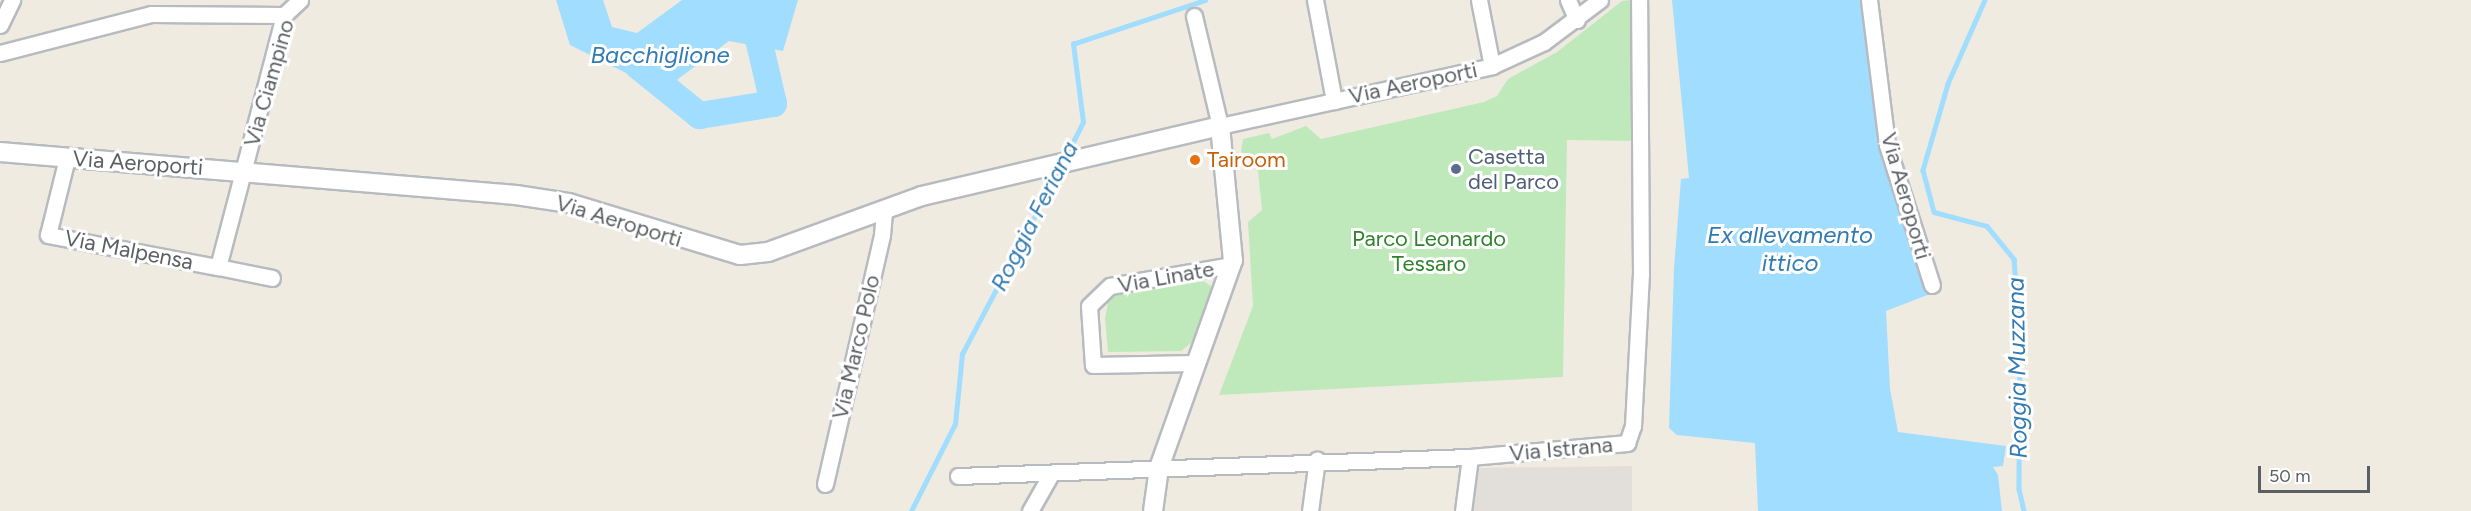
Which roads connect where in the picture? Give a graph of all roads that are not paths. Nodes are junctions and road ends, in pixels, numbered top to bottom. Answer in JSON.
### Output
{"nodes":[{"id":1,"x":12,"y":0,"type":"edge"},
{"id":2,"x":300,"y":0,"type":"edge"},
{"id":3,"x":1315,"y":0,"type":"edge"},
{"id":4,"x":1479,"y":0,"type":"edge"},
{"id":5,"x":1568,"y":0,"type":"edge"},
{"id":6,"x":1600,"y":0,"type":"edge"},
{"id":7,"x":1639,"y":0,"type":"edge"},
{"id":8,"x":1869,"y":0,"type":"edge"},
{"id":9,"x":150,"y":7,"type":"edge"},
{"id":10,"x":284,"y":15,"type":"junction"},
{"id":11,"x":1194,"y":16,"type":"dead end"},
{"id":12,"x":1577,"y":20,"type":"junction"},
{"id":13,"x":0,"y":26,"type":"edge"},
{"id":14,"x":0,"y":53,"type":"edge"},
{"id":15,"x":1492,"y":66,"type":"junction"},
{"id":16,"x":1334,"y":101,"type":"junction"},
{"id":17,"x":1220,"y":126,"type":"junction"},
{"id":18,"x":0,"y":152,"type":"edge"},
{"id":19,"x":67,"y":158,"type":"junction"},
{"id":20,"x":245,"y":171,"type":"junction"},
{"id":21,"x":884,"y":210,"type":"junction"},
{"id":22,"x":1232,"y":265,"type":"junction"},
{"id":23,"x":218,"y":267,"type":"junction"},
{"id":24,"x":272,"y":278,"type":"dead end"},
{"id":25,"x":1932,"y":285,"type":"dead end"},
{"id":26,"x":1195,"y":363,"type":"junction"},
{"id":27,"x":1470,"y":457,"type":"junction"},
{"id":28,"x":1317,"y":459,"type":"junction"},
{"id":29,"x":1159,"y":468,"type":"junction"},
{"id":30,"x":1050,"y":474,"type":"junction"},
{"id":31,"x":958,"y":476,"type":"dead end"},
{"id":32,"x":825,"y":484,"type":"dead end"},
{"id":33,"x":1030,"y":511,"type":"edge"},
{"id":34,"x":1153,"y":511,"type":"edge"},
{"id":35,"x":1310,"y":511,"type":"edge"},
{"id":36,"x":1463,"y":511,"type":"edge"}],
"edges":[{"from":1,"to":13,"type":"street"},
{"from":2,"to":10,"type":"street","name":"Via Ciampino"},
{"from":3,"to":16,"type":"street","name":"Via Aeroporti"},
{"from":4,"to":15,"type":"street","name":"Via Aeroporti"},
{"from":5,"to":12,"type":"street"},
{"from":6,"to":12,"type":"street","name":"Via Aeroporti"},
{"from":7,"to":27,"type":"street","name":"Via Istrana"},
{"from":8,"to":25,"type":"street","name":"Via Aeroporti"},
{"from":9,"to":10,"type":"street"},
{"from":9,"to":14,"type":"street"},
{"from":10,"to":20,"type":"street","name":"Via Ciampino"},
{"from":11,"to":17,"type":"street"},
{"from":12,"to":15,"type":"street","name":"Via Aeroporti"},
{"from":15,"to":16,"type":"street","name":"Via Aeroporti"},
{"from":16,"to":17,"type":"street","name":"Via Aeroporti"},
{"from":17,"to":21,"type":"street","name":"Via Aeroporti"},
{"from":17,"to":22,"type":"street","name":"Via Linate"},
{"from":18,"to":19,"type":"street","name":"Via Aeroporti"},
{"from":19,"to":20,"type":"street","name":"Via Aeroporti"},
{"from":19,"to":23,"type":"street","name":"Via Malpensa"},
{"from":20,"to":21,"type":"street","name":"Via Aeroporti"},
{"from":20,"to":23,"type":"street","name":"Via Malpensa"},
{"from":21,"to":32,"type":"street","name":"Via Marco Polo"},
{"from":22,"to":26,"type":"street","name":"Via Linate"},
{"from":22,"to":26,"type":"street","name":"Via Linate"},
{"from":23,"to":24,"type":"street","name":"Via Malpensa"},
{"from":26,"to":29,"type":"street","name":"Via Linate"},
{"from":27,"to":28,"type":"street","name":"Via Istrana"},
{"from":27,"to":36,"type":"street"},
{"from":28,"to":29,"type":"street","name":"Via Istrana"},
{"from":28,"to":35,"type":"street"},
{"from":29,"to":30,"type":"street","name":"Via Istrana"},
{"from":29,"to":34,"type":"street","name":"Via Linate"},
{"from":30,"to":31,"type":"street","name":"Via Istrana"},
{"from":30,"to":33,"type":"street"}]}
